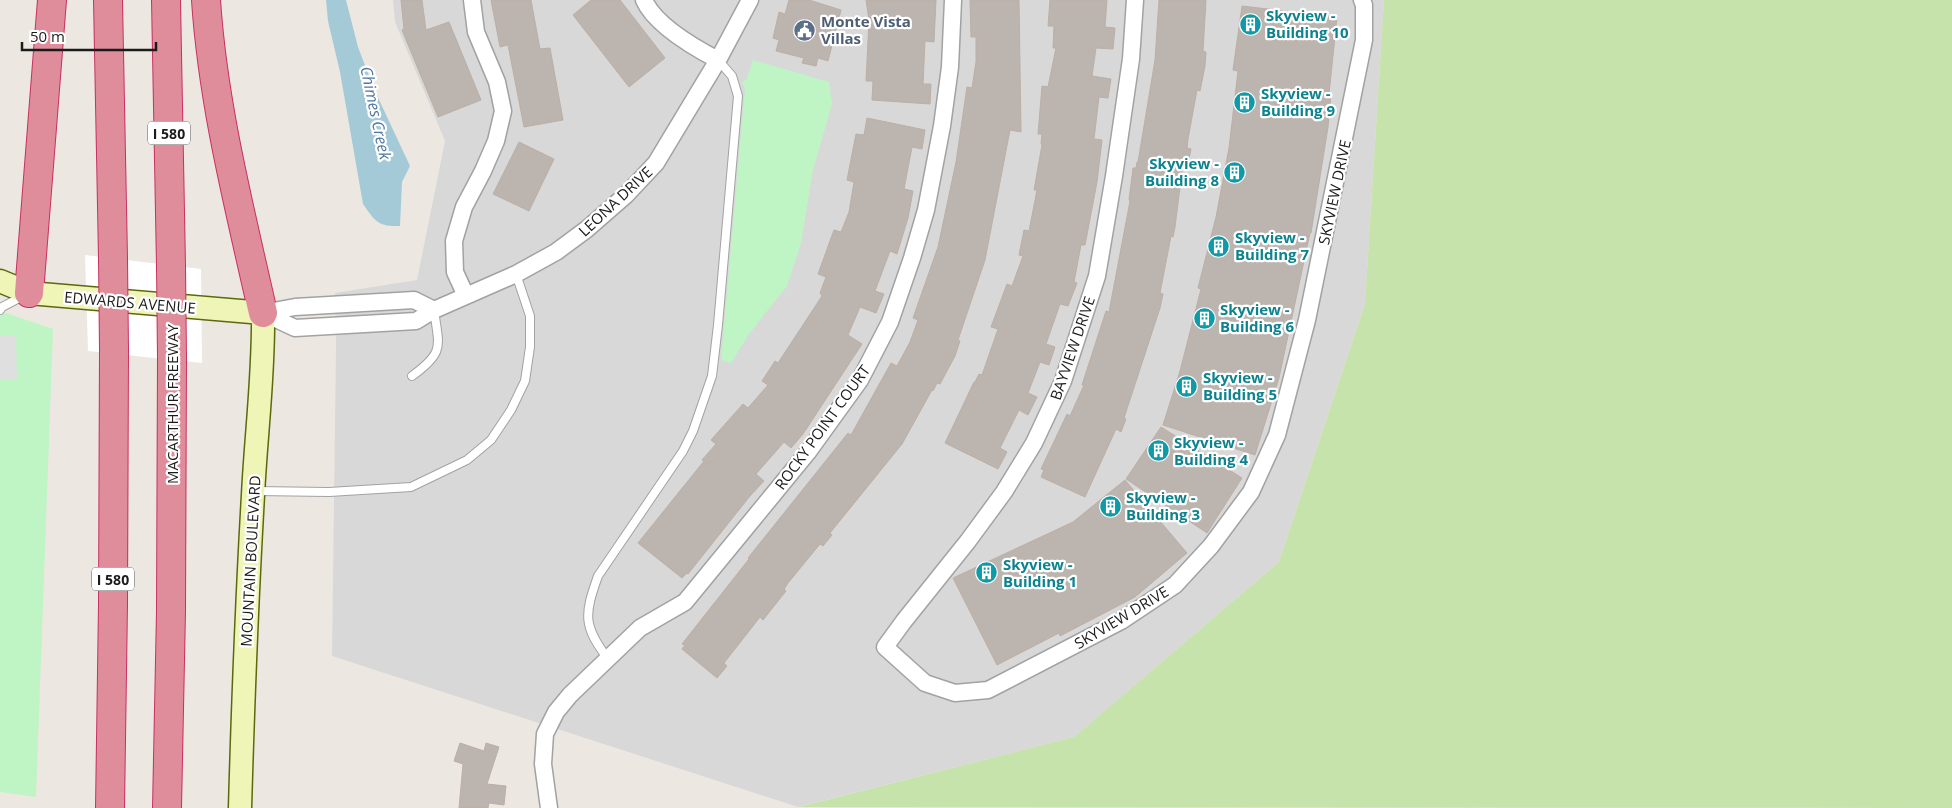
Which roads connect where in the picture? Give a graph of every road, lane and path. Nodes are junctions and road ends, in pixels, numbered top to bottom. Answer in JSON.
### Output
{"nodes":[{"id":1,"x":52,"y":0,"type":"edge"},
{"id":2,"x":108,"y":0,"type":"edge"},
{"id":3,"x":166,"y":0,"type":"edge"},
{"id":4,"x":206,"y":0,"type":"edge"},
{"id":5,"x":472,"y":0,"type":"edge"},
{"id":6,"x":644,"y":0,"type":"edge"},
{"id":7,"x":750,"y":0,"type":"edge"},
{"id":8,"x":953,"y":0,"type":"edge"},
{"id":9,"x":1135,"y":0,"type":"edge"},
{"id":10,"x":1362,"y":0,"type":"edge"},
{"id":11,"x":718,"y":60,"type":"junction"},
{"id":12,"x":516,"y":274,"type":"junction"},
{"id":13,"x":0,"y":281,"type":"edge"},
{"id":14,"x":29,"y":293,"type":"junction"},
{"id":15,"x":466,"y":296,"type":"junction"},
{"id":16,"x":0,"y":310,"type":"edge"},
{"id":17,"x":434,"y":310,"type":"junction"},
{"id":18,"x":263,"y":314,"type":"junction"},
{"id":19,"x":412,"y":376,"type":"dead end"},
{"id":20,"x":253,"y":492,"type":"junction"},
{"id":21,"x":885,"y":647,"type":"joint"},
{"id":22,"x":608,"y":659,"type":"junction"},
{"id":23,"x":110,"y":808,"type":"edge"},
{"id":24,"x":167,"y":808,"type":"edge"},
{"id":25,"x":240,"y":808,"type":"edge"},
{"id":26,"x":549,"y":808,"type":"edge"}],
"edges":[{"from":1,"to":14,"type":"highway"},
{"from":2,"to":23,"type":"highway","number":"I 580","bridge":true},
{"from":3,"to":24,"type":"highway","name":"MACARTHUR FREEWAY","number":"I 580","bridge":true},
{"from":4,"to":18,"type":"highway"},
{"from":5,"to":15,"type":"street"},
{"from":6,"to":11,"type":"street"},
{"from":7,"to":11,"type":"street","name":"LEONA DRIVE"},
{"from":8,"to":22,"type":"street","name":"ROCKY POINT COURT"},
{"from":9,"to":21,"type":"street","name":"BAYVIEW DRIVE"},
{"from":10,"to":21,"type":"street","name":"SKYVIEW DRIVE"},
{"from":11,"to":12,"type":"street","name":"LEONA DRIVE"},
{"from":11,"to":22,"type":"lane"},
{"from":12,"to":15,"type":"street","name":"LEONA DRIVE"},
{"from":12,"to":20,"type":"lane"},
{"from":13,"to":14,"type":"main road","name":"EDWARDS AVENUE"},
{"from":14,"to":16,"type":"lane"},
{"from":14,"to":18,"type":"main road","name":"EDWARDS AVENUE"},
{"from":15,"to":17,"type":"street","name":"LEONA DRIVE"},
{"from":17,"to":18,"type":"street"},
{"from":17,"to":19,"type":"lane"},
{"from":18,"to":20,"type":"main road","name":"MOUNTAIN BOULEVARD"},
{"from":20,"to":25,"type":"main road","name":"MOUNTAIN BOULEVARD"},
{"from":22,"to":26,"type":"street","name":"ROCKY POINT COURT"}]}
